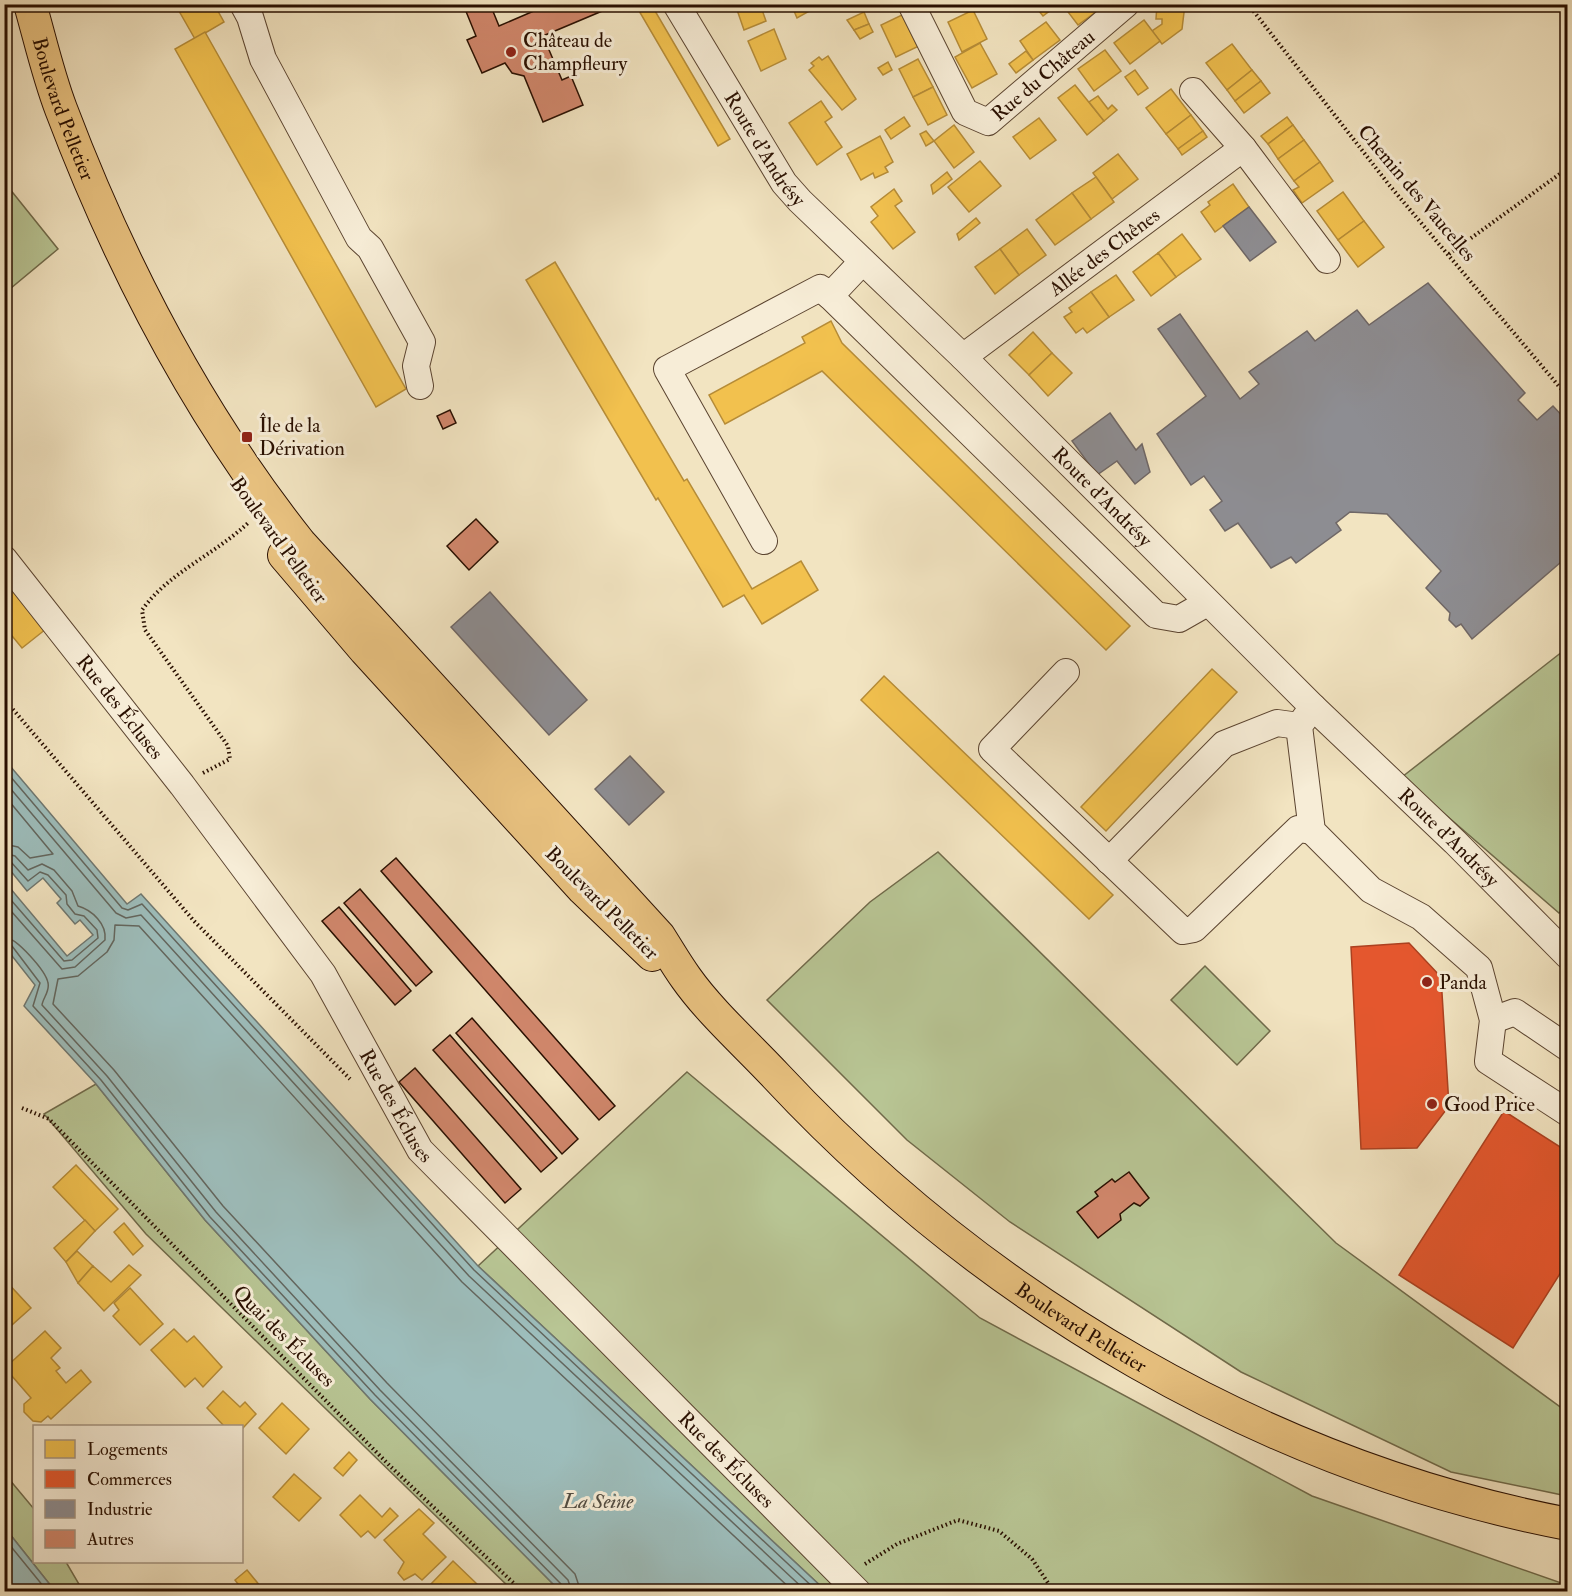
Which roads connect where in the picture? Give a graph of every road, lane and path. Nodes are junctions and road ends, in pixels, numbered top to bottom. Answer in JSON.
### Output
{"nodes":[{"id":1,"x":15,"y":4,"type":"edge"},
{"id":2,"x":30,"y":4,"type":"edge"},
{"id":3,"x":243,"y":4,"type":"edge"},
{"id":4,"x":676,"y":4,"type":"edge"},
{"id":5,"x":911,"y":4,"type":"edge"},
{"id":6,"x":1126,"y":4,"type":"edge"},
{"id":7,"x":1248,"y":4,"type":"edge"},
{"id":8,"x":1193,"y":91,"type":"dead end"},
{"id":9,"x":1243,"y":148,"type":"junction"},
{"id":10,"x":1568,"y":168,"type":"edge"},
{"id":11,"x":1449,"y":254,"type":"junction"},
{"id":12,"x":1327,"y":260,"type":"dead end"},
{"id":13,"x":862,"y":262,"type":"junction"},
{"id":14,"x":830,"y":296,"type":"junction"},
{"id":15,"x":963,"y":357,"type":"junction"},
{"id":16,"x":420,"y":386,"type":"dead end"},
{"id":17,"x":1568,"y":397,"type":"edge"},
{"id":18,"x":256,"y":516,"type":"junction"},
{"id":19,"x":764,"y":541,"type":"dead end"},
{"id":20,"x":4,"y":560,"type":"edge"},
{"id":21,"x":1207,"y":603,"type":"junction"},
{"id":22,"x":1066,"y":672,"type":"dead end"},
{"id":23,"x":4,"y":699,"type":"edge"},
{"id":24,"x":1306,"y":717,"type":"junction"},
{"id":25,"x":182,"y":784,"type":"junction"},
{"id":26,"x":1312,"y":831,"type":"junction"},
{"id":27,"x":1108,"y":861,"type":"junction"},
{"id":28,"x":1568,"y":956,"type":"edge"},
{"id":29,"x":687,"y":980,"type":"junction"},
{"id":30,"x":1493,"y":1020,"type":"junction"},
{"id":31,"x":1568,"y":1048,"type":"edge"},
{"id":32,"x":353,"y":1082,"type":"dead end"},
{"id":33,"x":22,"y":1108,"type":"dead end"},
{"id":34,"x":1568,"y":1113,"type":"edge"},
{"id":35,"x":1568,"y":1524,"type":"edge"},
{"id":36,"x":851,"y":1584,"type":"edge"},
{"id":37,"x":523,"y":1592,"type":"edge"},
{"id":38,"x":1053,"y":1592,"type":"edge"}],
"edges":[{"from":1,"to":18,"type":"main road","name":"Boulevard Pelletier"},
{"from":2,"to":29,"type":"main road","name":"Boulevard Pelletier"},
{"from":3,"to":16,"type":"street"},
{"from":4,"to":13,"type":"street","name":"Route d'Andrésy"},
{"from":5,"to":6,"type":"street","name":"Rue du Château"},
{"from":7,"to":11,"type":"path","name":"Chemin des Vaucelles"},
{"from":8,"to":9,"type":"street"},
{"from":9,"to":12,"type":"street"},
{"from":9,"to":15,"type":"street","name":"Allée des Chênes"},
{"from":10,"to":11,"type":"path"},
{"from":11,"to":17,"type":"path","name":"Chemin des Vaucelles"},
{"from":13,"to":14,"type":"street"},
{"from":13,"to":15,"type":"street","name":"Route d'Andrésy"},
{"from":14,"to":19,"type":"street"},
{"from":14,"to":21,"type":"street"},
{"from":15,"to":21,"type":"street","name":"Route d'Andrésy"},
{"from":18,"to":25,"type":"path"},
{"from":18,"to":29,"type":"main road","name":"Boulevard Pelletier"},
{"from":20,"to":25,"type":"street","name":"Rue des Écluses"},
{"from":21,"to":24,"type":"street","name":"Route d'Andrésy"},
{"from":22,"to":27,"type":"street"},
{"from":23,"to":32,"type":"path"},
{"from":24,"to":26,"type":"street"},
{"from":24,"to":27,"type":"street"},
{"from":24,"to":28,"type":"street","name":"Route d'Andrésy"},
{"from":25,"to":36,"type":"street","name":"Rue des Écluses"},
{"from":26,"to":27,"type":"street"},
{"from":26,"to":30,"type":"street"},
{"from":29,"to":35,"type":"main road","name":"Boulevard Pelletier"},
{"from":30,"to":31,"type":"street"},
{"from":30,"to":34,"type":"street"},
{"from":33,"to":37,"type":"path","name":"Quai des Écluses"},
{"from":36,"to":38,"type":"path"}]}
